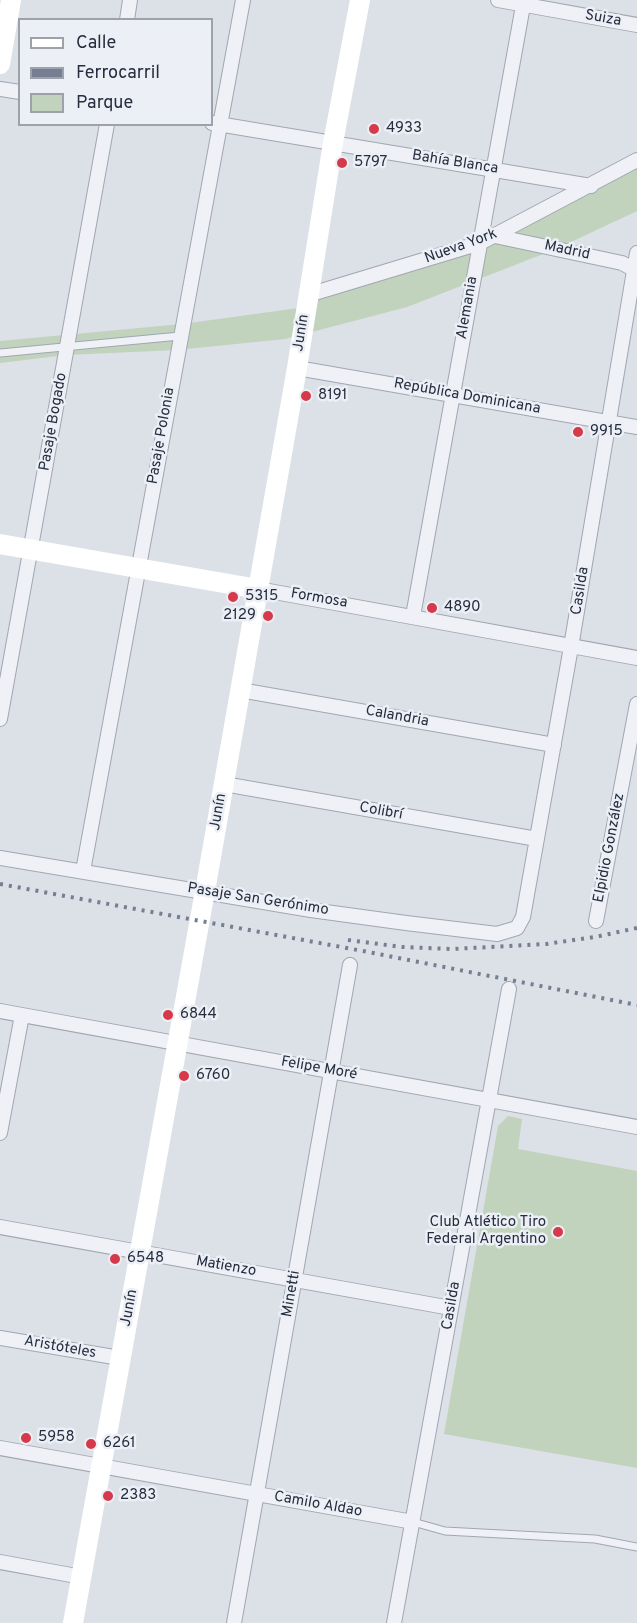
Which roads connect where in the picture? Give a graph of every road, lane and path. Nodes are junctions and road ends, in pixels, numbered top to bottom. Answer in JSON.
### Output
{"nodes":[{"id":1,"x":11,"y":0,"type":"edge"},
{"id":2,"x":130,"y":0,"type":"edge"},
{"id":3,"x":243,"y":0,"type":"edge"},
{"id":4,"x":360,"y":0,"type":"edge"},
{"id":5,"x":498,"y":0,"type":"edge"},
{"id":6,"x":523,"y":2,"type":"edge"},
{"id":7,"x":127,"y":18,"type":"edge"},
{"id":8,"x":637,"y":25,"type":"edge"},
{"id":9,"x":0,"y":64,"type":"edge"},
{"id":10,"x":0,"y":89,"type":"edge"},
{"id":11,"x":18,"y":92,"type":"edge"},
{"id":12,"x":215,"y":124,"type":"edge"},
{"id":13,"x":107,"y":126,"type":"edge"},
{"id":14,"x":333,"y":143,"type":"junction"},
{"id":15,"x":637,"y":160,"type":"edge"},
{"id":16,"x":493,"y":170,"type":"junction"},
{"id":17,"x":591,"y":186,"type":"junction"},
{"id":18,"x":495,"y":236,"type":"junction"},
{"id":19,"x":480,"y":243,"type":"junction"},
{"id":20,"x":637,"y":253,"type":"edge"},
{"id":21,"x":636,"y":270,"type":"edge"},
{"id":22,"x":308,"y":295,"type":"junction"},
{"id":23,"x":180,"y":336,"type":"junction"},
{"id":24,"x":67,"y":346,"type":"junction"},
{"id":25,"x":0,"y":353,"type":"edge"},
{"id":26,"x":297,"y":368,"type":"junction"},
{"id":27,"x":453,"y":394,"type":"junction"},
{"id":28,"x":609,"y":422,"type":"junction"},
{"id":29,"x":637,"y":426,"type":"edge"},
{"id":30,"x":0,"y":544,"type":"edge"},
{"id":31,"x":31,"y":549,"type":"junction"},
{"id":32,"x":138,"y":568,"type":"junction"},
{"id":33,"x":258,"y":588,"type":"junction"},
{"id":34,"x":413,"y":616,"type":"junction"},
{"id":35,"x":571,"y":647,"type":"junction"},
{"id":36,"x":637,"y":658,"type":"edge"},
{"id":37,"x":240,"y":690,"type":"junction"},
{"id":38,"x":637,"y":704,"type":"edge"},
{"id":39,"x":0,"y":719,"type":"edge"},
{"id":40,"x":554,"y":745,"type":"junction"},
{"id":41,"x":224,"y":784,"type":"junction"},
{"id":42,"x":537,"y":839,"type":"junction"},
{"id":43,"x":0,"y":858,"type":"edge"},
{"id":44,"x":83,"y":871,"type":"junction"},
{"id":45,"x":205,"y":891,"type":"junction"},
{"id":46,"x":596,"y":921,"type":"dead end"},
{"id":47,"x":516,"y":928,"type":"joint"},
{"id":48,"x":350,"y":965,"type":"dead end"},
{"id":49,"x":509,"y":989,"type":"dead end"},
{"id":50,"x":0,"y":1011,"type":"edge"},
{"id":51,"x":22,"y":1015,"type":"junction"},
{"id":52,"x":177,"y":1043,"type":"junction"},
{"id":53,"x":331,"y":1071,"type":"junction"},
{"id":54,"x":489,"y":1100,"type":"junction"},
{"id":55,"x":637,"y":1127,"type":"edge"},
{"id":56,"x":0,"y":1133,"type":"edge"},
{"id":57,"x":0,"y":1227,"type":"edge"},
{"id":58,"x":141,"y":1252,"type":"junction"},
{"id":59,"x":294,"y":1280,"type":"junction"},
{"id":60,"x":452,"y":1308,"type":"junction"},
{"id":61,"x":0,"y":1338,"type":"edge"},
{"id":62,"x":120,"y":1358,"type":"junction"},
{"id":63,"x":0,"y":1448,"type":"edge"},
{"id":64,"x":101,"y":1467,"type":"junction"},
{"id":65,"x":256,"y":1494,"type":"junction"},
{"id":66,"x":413,"y":1522,"type":"junction"},
{"id":67,"x":637,"y":1547,"type":"edge"},
{"id":68,"x":0,"y":1562,"type":"edge"},
{"id":69,"x":82,"y":1577,"type":"junction"},
{"id":70,"x":73,"y":1623,"type":"edge"},
{"id":71,"x":234,"y":1623,"type":"edge"},
{"id":72,"x":394,"y":1623,"type":"edge"}],
"edges":[{"from":1,"to":9,"type":"main road"},
{"from":2,"to":7,"type":"street"},
{"from":3,"to":12,"type":"street","name":"Pasaje Polonia"},
{"from":4,"to":14,"type":"main road","name":"Junín"},
{"from":5,"to":6,"type":"street","name":"Suiza"},
{"from":6,"to":8,"type":"street","name":"Suiza"},
{"from":6,"to":16,"type":"street","name":"Alemania"},
{"from":10,"to":11,"type":"street"},
{"from":12,"to":14,"type":"street","name":"Bahía Blanca"},
{"from":12,"to":23,"type":"street","name":"Pasaje Polonia"},
{"from":13,"to":24,"type":"street","name":"Pasaje Bogado"},
{"from":14,"to":16,"type":"street","name":"Bahía Blanca"},
{"from":14,"to":22,"type":"main road","name":"Junín"},
{"from":15,"to":17,"type":"street","name":"Nueva York"},
{"from":16,"to":17,"type":"street","name":"Bahía Blanca"},
{"from":16,"to":19,"type":"street","name":"Alemania"},
{"from":17,"to":18,"type":"street","name":"Nueva York"},
{"from":18,"to":19,"type":"street","name":"Nueva York"},
{"from":18,"to":21,"type":"street","name":"Madrid"},
{"from":19,"to":22,"type":"street","name":"Nueva York"},
{"from":19,"to":27,"type":"street","name":"Alemania"},
{"from":20,"to":21,"type":"street","name":"Casilda"},
{"from":21,"to":28,"type":"street","name":"Casilda"},
{"from":22,"to":26,"type":"main road","name":"Junín"},
{"from":23,"to":24,"type":"lane"},
{"from":23,"to":32,"type":"street","name":"Pasaje Polonia"},
{"from":24,"to":25,"type":"lane"},
{"from":24,"to":31,"type":"street","name":"Pasaje Bogado"},
{"from":26,"to":27,"type":"street","name":"República Dominicana"},
{"from":26,"to":33,"type":"main road","name":"Junín"},
{"from":27,"to":28,"type":"street","name":"República Dominicana"},
{"from":27,"to":34,"type":"street","name":"Alemania"},
{"from":28,"to":29,"type":"street","name":"República Dominicana"},
{"from":28,"to":35,"type":"street","name":"Casilda"},
{"from":30,"to":31,"type":"main road","name":"Formosa"},
{"from":31,"to":32,"type":"main road","name":"Formosa"},
{"from":31,"to":39,"type":"street","name":"Pasaje Bogado"},
{"from":32,"to":33,"type":"main road","name":"Formosa"},
{"from":32,"to":44,"type":"street","name":"Pasaje Polonia"},
{"from":33,"to":34,"type":"street","name":"Formosa"},
{"from":33,"to":37,"type":"main road","name":"Junín"},
{"from":34,"to":35,"type":"street","name":"Formosa"},
{"from":35,"to":36,"type":"street","name":"Formosa"},
{"from":35,"to":40,"type":"street","name":"Casilda"},
{"from":37,"to":40,"type":"street","name":"Calandria"},
{"from":37,"to":41,"type":"main road","name":"Junín"},
{"from":38,"to":46,"type":"street","name":"Elpidio González"},
{"from":40,"to":42,"type":"street","name":"Casilda"},
{"from":41,"to":42,"type":"street","name":"Colibrí"},
{"from":41,"to":45,"type":"main road","name":"Junín"},
{"from":42,"to":47,"type":"street","name":"Casilda"},
{"from":43,"to":44,"type":"street","name":"Pasaje San Gerónimo"},
{"from":44,"to":45,"type":"street","name":"Pasaje San Gerónimo"},
{"from":45,"to":47,"type":"street","name":"Pasaje San Gerónimo"},
{"from":45,"to":52,"type":"main road","name":"Junín"},
{"from":48,"to":53,"type":"street","name":"Minetti"},
{"from":49,"to":54,"type":"street","name":"Casilda"},
{"from":50,"to":51,"type":"street","name":"Felipe Moré"},
{"from":51,"to":52,"type":"street","name":"Felipe Moré"},
{"from":51,"to":56,"type":"street"},
{"from":52,"to":53,"type":"street","name":"Felipe Moré"},
{"from":52,"to":58,"type":"main road","name":"Junín"},
{"from":53,"to":54,"type":"street","name":"Felipe Moré"},
{"from":53,"to":59,"type":"street","name":"Minetti"},
{"from":54,"to":55,"type":"street","name":"Felipe Moré"},
{"from":54,"to":60,"type":"street","name":"Casilda"},
{"from":57,"to":58,"type":"street","name":"Matienzo"},
{"from":58,"to":59,"type":"street","name":"Matienzo"},
{"from":58,"to":62,"type":"main road","name":"Junín"},
{"from":59,"to":60,"type":"street","name":"Matienzo"},
{"from":59,"to":65,"type":"street","name":"Minetti"},
{"from":60,"to":66,"type":"street","name":"Casilda"},
{"from":61,"to":62,"type":"street","name":"Aristóteles"},
{"from":62,"to":64,"type":"main road","name":"Junín"},
{"from":63,"to":64,"type":"street","name":"Camilo Aldao"},
{"from":64,"to":65,"type":"street","name":"Camilo Aldao"},
{"from":64,"to":69,"type":"main road","name":"Junín"},
{"from":65,"to":66,"type":"street","name":"Camilo Aldao"},
{"from":65,"to":71,"type":"street","name":"Minetti"},
{"from":66,"to":67,"type":"lane","name":"Camilo Aldao"},
{"from":66,"to":72,"type":"street","name":"Casilda"},
{"from":68,"to":69,"type":"street"},
{"from":69,"to":70,"type":"main road","name":"Junín"}]}
